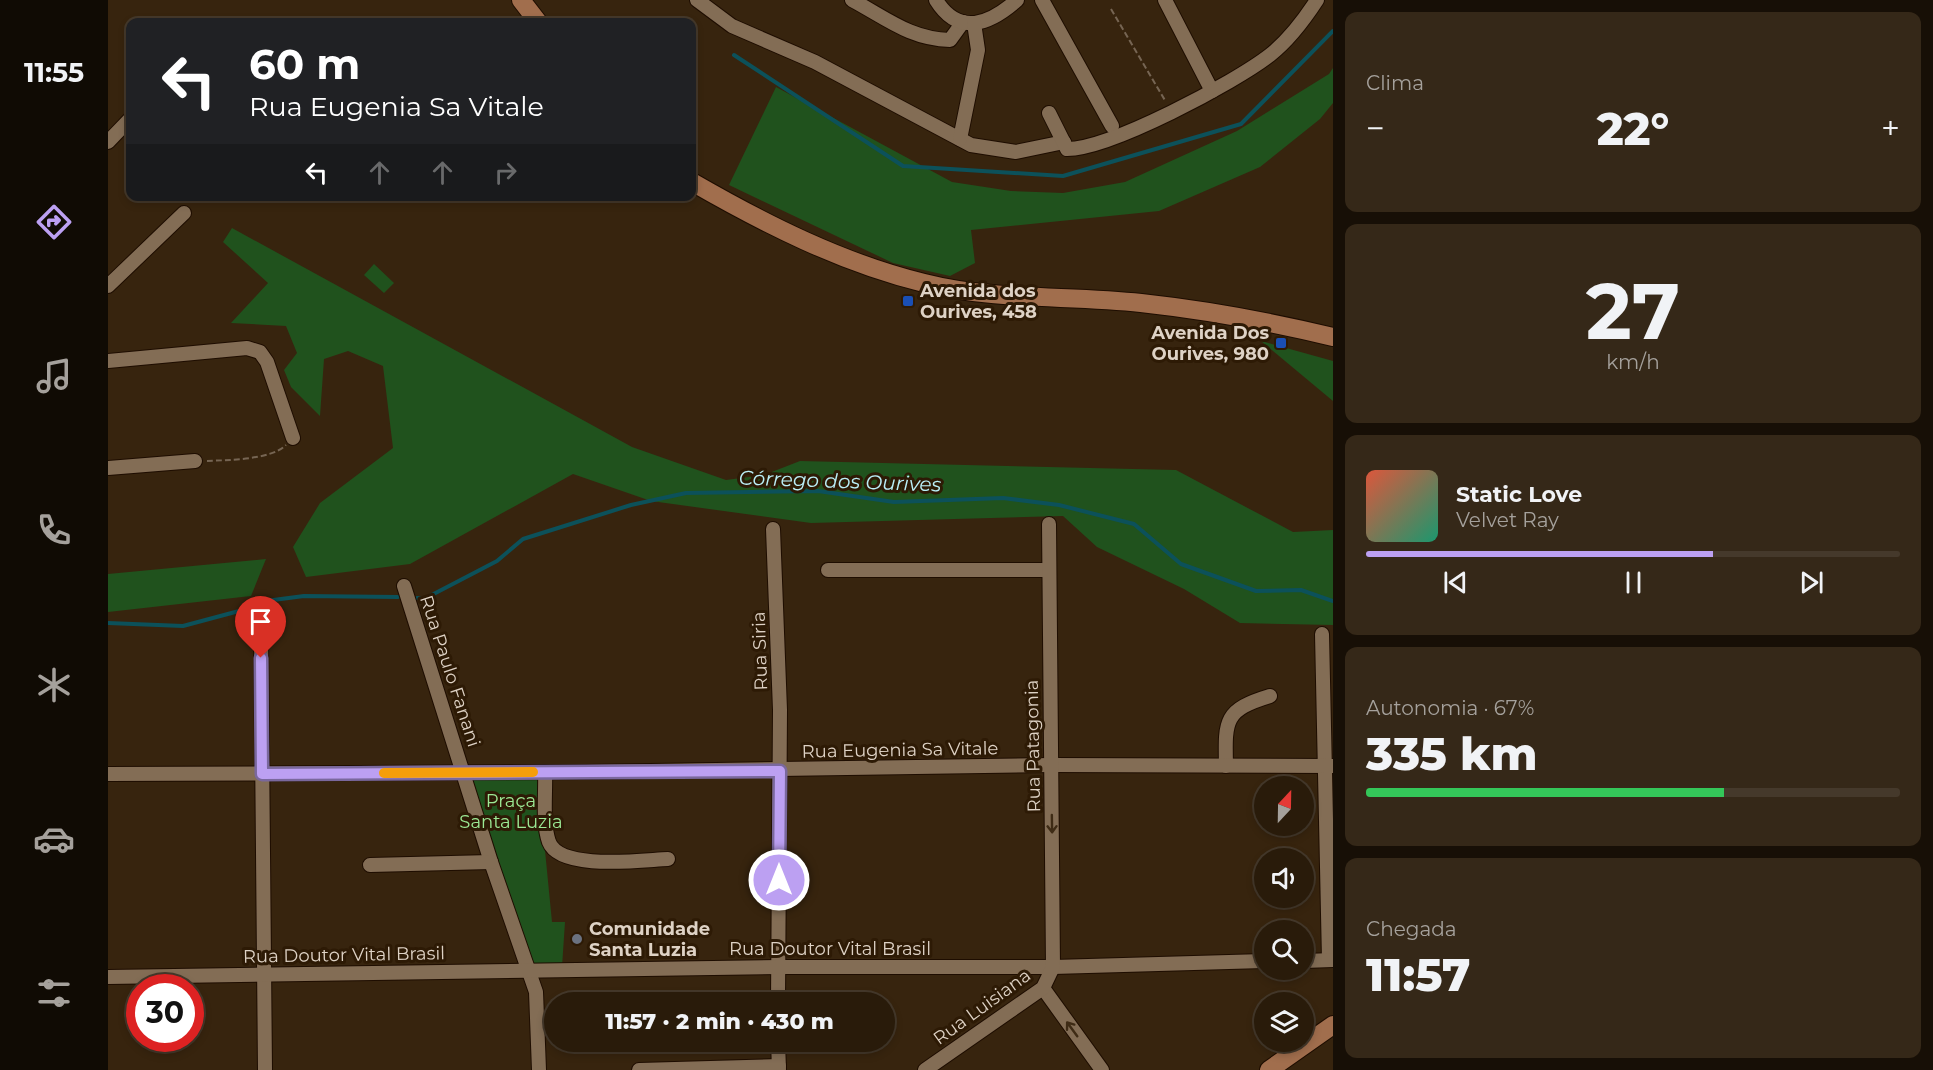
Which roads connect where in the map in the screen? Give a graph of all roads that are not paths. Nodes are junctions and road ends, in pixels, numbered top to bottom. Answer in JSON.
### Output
{"nodes":[{"id":1,"x":521,"y":0,"type":"edge"},
{"id":2,"x":697,"y":0,"type":"edge"},
{"id":3,"x":852,"y":0,"type":"edge"},
{"id":4,"x":936,"y":0,"type":"edge"},
{"id":5,"x":1017,"y":0,"type":"edge"},
{"id":6,"x":1042,"y":0,"type":"edge"},
{"id":7,"x":1165,"y":0,"type":"edge"},
{"id":8,"x":1317,"y":0,"type":"edge"},
{"id":9,"x":715,"y":4,"type":"edge"},
{"id":10,"x":535,"y":18,"type":"edge"},
{"id":11,"x":968,"y":23,"type":"junction"},
{"id":12,"x":1212,"y":91,"type":"junction"},
{"id":13,"x":1049,"y":113,"type":"dead end"},
{"id":14,"x":126,"y":123,"type":"edge"},
{"id":15,"x":1112,"y":126,"type":"dead end"},
{"id":16,"x":960,"y":139,"type":"junction"},
{"id":17,"x":108,"y":142,"type":"edge"},
{"id":18,"x":1064,"y":142,"type":"junction"},
{"id":19,"x":696,"y":184,"type":"edge"},
{"id":20,"x":184,"y":213,"type":"dead end"},
{"id":21,"x":108,"y":286,"type":"edge"},
{"id":22,"x":1333,"y":338,"type":"edge"},
{"id":23,"x":108,"y":361,"type":"edge"},
{"id":24,"x":293,"y":438,"type":"road end"},
{"id":25,"x":195,"y":461,"type":"road end"},
{"id":26,"x":108,"y":468,"type":"edge"},
{"id":27,"x":1049,"y":524,"type":"dead end"},
{"id":28,"x":772,"y":529,"type":"dead end"},
{"id":29,"x":828,"y":570,"type":"dead end"},
{"id":30,"x":1048,"y":570,"type":"junction"},
{"id":31,"x":404,"y":586,"type":"dead end"},
{"id":32,"x":261,"y":634,"type":"dead end"},
{"id":33,"x":1322,"y":634,"type":"dead end"},
{"id":34,"x":1270,"y":696,"type":"dead end"},
{"id":35,"x":1051,"y":765,"type":"junction"},
{"id":36,"x":1226,"y":766,"type":"junction"},
{"id":37,"x":1328,"y":766,"type":"edge"},
{"id":38,"x":780,"y":771,"type":"junction"},
{"id":39,"x":545,"y":772,"type":"junction"},
{"id":40,"x":464,"y":773,"type":"junction"},
{"id":41,"x":108,"y":774,"type":"edge"},
{"id":42,"x":262,"y":774,"type":"junction"},
{"id":43,"x":668,"y":859,"type":"dead end"},
{"id":44,"x":491,"y":862,"type":"junction"},
{"id":45,"x":370,"y":865,"type":"dead end"},
{"id":46,"x":1331,"y":960,"type":"edge"},
{"id":47,"x":1314,"y":961,"type":"edge"},
{"id":48,"x":1254,"y":962,"type":"edge"},
{"id":49,"x":778,"y":967,"type":"junction"},
{"id":50,"x":1053,"y":967,"type":"junction"},
{"id":51,"x":530,"y":971,"type":"junction"},
{"id":52,"x":264,"y":974,"type":"junction"},
{"id":53,"x":108,"y":977,"type":"edge"},
{"id":54,"x":1043,"y":988,"type":"junction"},
{"id":55,"x":778,"y":992,"type":"edge"},
{"id":56,"x":1333,"y":1025,"type":"edge"},
{"id":57,"x":1333,"y":1040,"type":"edge"},
{"id":58,"x":778,"y":1052,"type":"edge"},
{"id":59,"x":779,"y":1068,"type":"edge"},
{"id":60,"x":265,"y":1070,"type":"edge"},
{"id":61,"x":539,"y":1070,"type":"edge"},
{"id":62,"x":639,"y":1070,"type":"edge"},
{"id":63,"x":925,"y":1070,"type":"edge"},
{"id":64,"x":1102,"y":1070,"type":"edge"},
{"id":65,"x":1269,"y":1070,"type":"edge"},
{"id":66,"x":1290,"y":1070,"type":"edge"}],
"edges":[{"from":1,"to":10,"type":"main road"},
{"from":2,"to":9,"type":"street"},
{"from":3,"to":11,"type":"street"},
{"from":4,"to":11,"type":"street"},
{"from":5,"to":11,"type":"street"},
{"from":6,"to":15,"type":"street"},
{"from":7,"to":12,"type":"street"},
{"from":8,"to":12,"type":"street"},
{"from":9,"to":16,"type":"street"},
{"from":11,"to":16,"type":"street"},
{"from":12,"to":18,"type":"street"},
{"from":13,"to":18,"type":"street"},
{"from":14,"to":17,"type":"street"},
{"from":16,"to":18,"type":"street"},
{"from":19,"to":22,"type":"main road"},
{"from":20,"to":21,"type":"street"},
{"from":23,"to":24,"type":"street"},
{"from":25,"to":26,"type":"street"},
{"from":27,"to":30,"type":"street","name":"Rua Patagonia"},
{"from":28,"to":38,"type":"street","name":"Rua Siria"},
{"from":29,"to":30,"type":"street"},
{"from":30,"to":35,"type":"street","name":"Rua Patagonia"},
{"from":31,"to":40,"type":"street","name":"Rua Paulo Fanani"},
{"from":32,"to":42,"type":"street"},
{"from":33,"to":37,"type":"street"},
{"from":34,"to":36,"type":"street"},
{"from":35,"to":36,"type":"street","name":"Rua Eugenia Sa Vitale"},
{"from":35,"to":38,"type":"street","name":"Rua Eugenia Sa Vitale"},
{"from":35,"to":50,"type":"street","name":"Rua Patagonia","one_way":true},
{"from":36,"to":37,"type":"street","name":"Rua Eugenia Sa Vitale"},
{"from":37,"to":46,"type":"street"},
{"from":38,"to":39,"type":"street","name":"Rua Eugenia Sa Vitale"},
{"from":38,"to":49,"type":"street","name":"Rua Siria"},
{"from":39,"to":40,"type":"street","name":"Rua Eugenia Sa Vitale"},
{"from":39,"to":43,"type":"street"},
{"from":40,"to":42,"type":"street","name":"Rua Eugenia Sa Vitale"},
{"from":40,"to":44,"type":"street","name":"Rua Paulo Fanani"},
{"from":41,"to":42,"type":"street","name":"Rua Eugenia Sa Vitale"},
{"from":42,"to":52,"type":"street"},
{"from":44,"to":45,"type":"street"},
{"from":44,"to":51,"type":"street","name":"Rua Paulo Fanani"},
{"from":46,"to":47,"type":"street"},
{"from":48,"to":50,"type":"street","name":"Rua Doutor Vital Brasil"},
{"from":49,"to":50,"type":"street","name":"Rua Doutor Vital Brasil"},
{"from":49,"to":51,"type":"street","name":"Rua Doutor Vital Brasil"},
{"from":49,"to":55,"type":"street","name":"Rua Siria"},
{"from":50,"to":54,"type":"street","name":"Rua Luisiana"},
{"from":51,"to":52,"type":"street","name":"Rua Doutor Vital Brasil"},
{"from":51,"to":61,"type":"street","name":"Rua Paulo Fanani"},
{"from":52,"to":53,"type":"street","name":"Rua Doutor Vital Brasil"},
{"from":52,"to":60,"type":"street"},
{"from":54,"to":63,"type":"street","name":"Rua Luisiana"},
{"from":64,"to":54,"type":"street","one_way":true},
{"from":56,"to":65,"type":"main road"},
{"from":57,"to":66,"type":"main road"},
{"from":58,"to":59,"type":"street"},
{"from":59,"to":62,"type":"street"}]}
